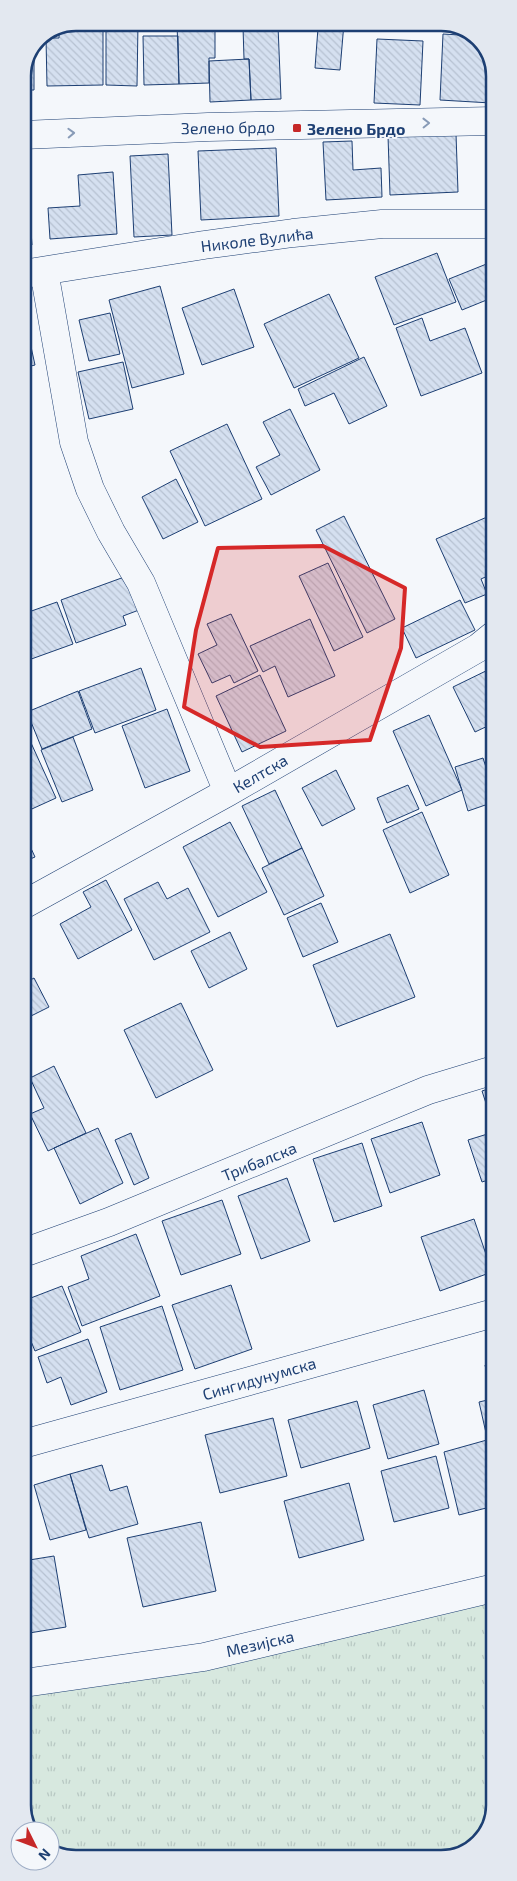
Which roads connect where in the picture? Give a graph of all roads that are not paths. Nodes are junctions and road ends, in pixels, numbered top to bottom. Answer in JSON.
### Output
{"nodes":[{"id":1,"x":486,"y":121,"type":"edge"},
{"id":2,"x":31,"y":135,"type":"edge"},
{"id":3,"x":486,"y":224,"type":"edge"},
{"id":4,"x":33,"y":272,"type":"edge"},
{"id":5,"x":486,"y":642,"type":"edge"},
{"id":6,"x":228,"y":792,"type":"junction"},
{"id":7,"x":31,"y":901,"type":"edge"},
{"id":8,"x":486,"y":1072,"type":"edge"},
{"id":9,"x":31,"y":1250,"type":"edge"},
{"id":10,"x":486,"y":1314,"type":"edge"},
{"id":11,"x":31,"y":1442,"type":"edge"},
{"id":12,"x":486,"y":1590,"type":"edge"},
{"id":13,"x":31,"y":1682,"type":"edge"}],
"edges":[{"from":2,"to":1,"type":"street","name":"Зелено брдо","one_way":true},
{"from":3,"to":4,"type":"street","name":"Николе Вулића"},
{"from":4,"to":6,"type":"street"},
{"from":5,"to":6,"type":"street","name":"Келтска"},
{"from":6,"to":7,"type":"street","name":"Келтска"},
{"from":8,"to":9,"type":"street","name":"Трибалска"},
{"from":10,"to":11,"type":"street","name":"Сингидунумска"},
{"from":12,"to":13,"type":"street","name":"Мезијска"}]}
